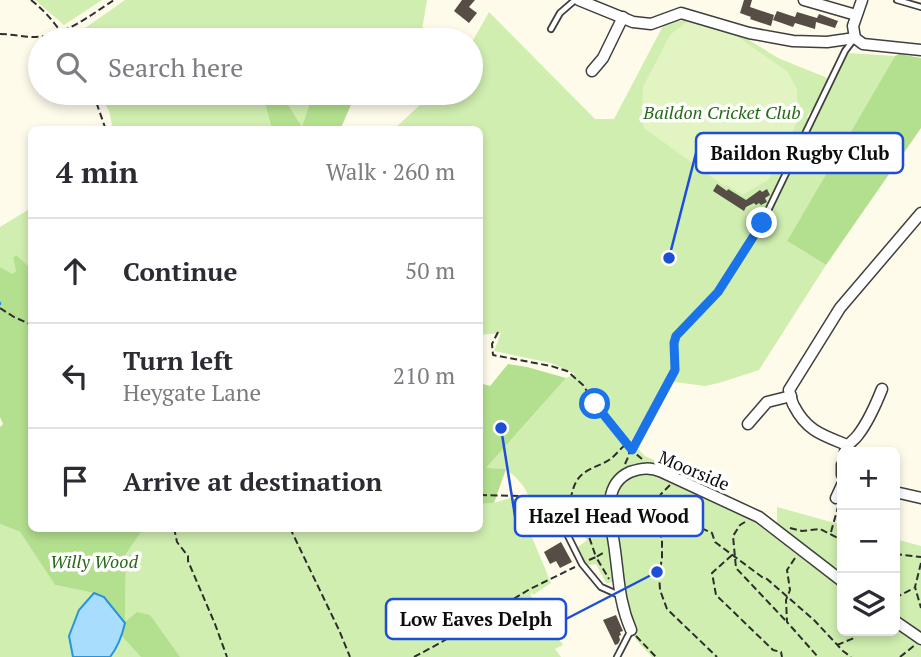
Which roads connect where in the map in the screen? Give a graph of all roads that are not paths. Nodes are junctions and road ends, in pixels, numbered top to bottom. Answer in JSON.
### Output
{"nodes":[{"id":1,"x":577,"y":0,"type":"edge"},
{"id":2,"x":804,"y":0,"type":"edge"},
{"id":3,"x":862,"y":0,"type":"edge"},
{"id":4,"x":897,"y":0,"type":"edge"},
{"id":5,"x":921,"y":7,"type":"edge"},
{"id":6,"x":856,"y":15,"type":"junction"},
{"id":7,"x":622,"y":17,"type":"junction"},
{"id":8,"x":551,"y":29,"type":"dead end"},
{"id":9,"x":855,"y":38,"type":"junction"},
{"id":10,"x":921,"y":50,"type":"edge"},
{"id":11,"x":592,"y":71,"type":"dead end"},
{"id":12,"x":921,"y":213,"type":"edge"},
{"id":13,"x":762,"y":223,"type":"road end"},
{"id":14,"x":883,"y":389,"type":"dead end"},
{"id":15,"x":791,"y":396,"type":"junction"},
{"id":16,"x":748,"y":424,"type":"dead end"},
{"id":17,"x":842,"y":447,"type":"edge"},
{"id":18,"x":848,"y":447,"type":"edge"},
{"id":19,"x":900,"y":493,"type":"edge"},
{"id":20,"x":921,"y":498,"type":"edge"},
{"id":21,"x":545,"y":524,"type":"dead end"},
{"id":22,"x":837,"y":577,"type":"edge"},
{"id":23,"x":619,"y":596,"type":"junction"},
{"id":24,"x":900,"y":624,"type":"edge"},
{"id":25,"x":631,"y":630,"type":"joint"},
{"id":26,"x":920,"y":638,"type":"edge"},
{"id":27,"x":617,"y":657,"type":"edge"}],
"edges":[{"from":1,"to":7,"type":"street"},
{"from":1,"to":8,"type":"lane"},
{"from":2,"to":6,"type":"street"},
{"from":3,"to":6,"type":"street"},
{"from":4,"to":5,"type":"lane"},
{"from":6,"to":9,"type":"street"},
{"from":7,"to":9,"type":"street"},
{"from":7,"to":11,"type":"street"},
{"from":9,"to":10,"type":"street"},
{"from":9,"to":13,"type":"lane"},
{"from":12,"to":15,"type":"street"},
{"from":14,"to":18,"type":"street"},
{"from":15,"to":16,"type":"street"},
{"from":15,"to":17,"type":"street"},
{"from":19,"to":20,"type":"street"},
{"from":21,"to":23,"type":"lane"},
{"from":22,"to":23,"type":"street","name":"Moorside"},
{"from":23,"to":25,"type":"street","name":"Moorside"},
{"from":24,"to":26,"type":"street"},
{"from":25,"to":27,"type":"lane"}]}
